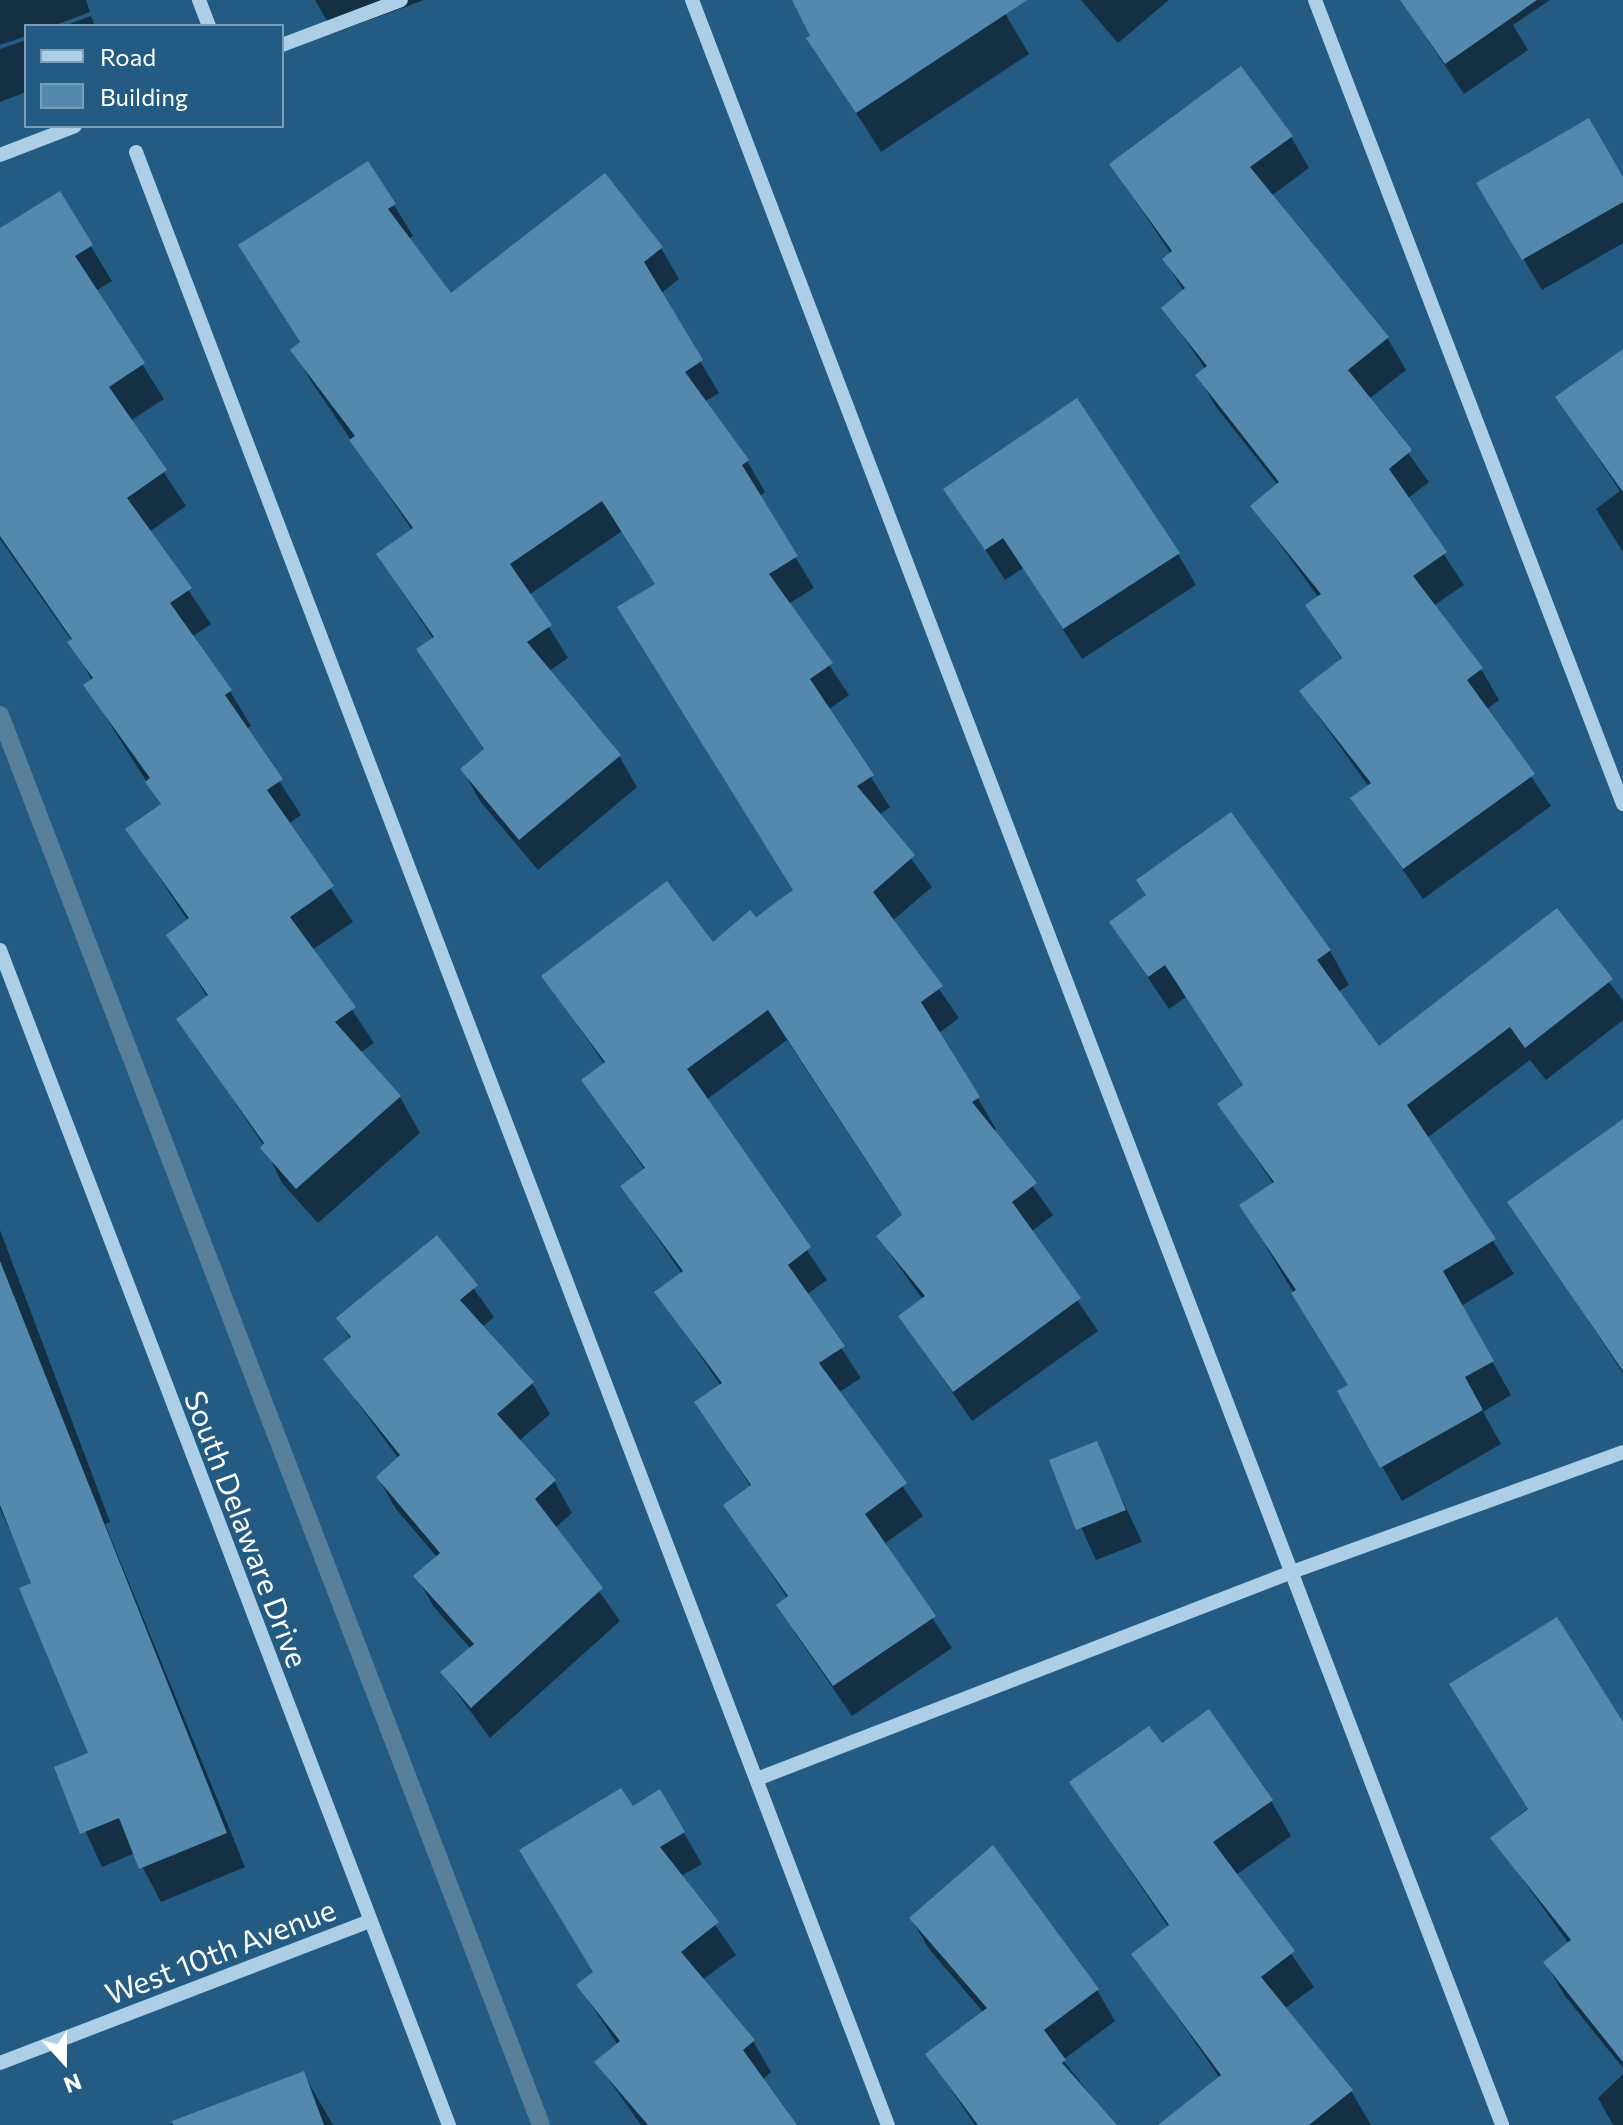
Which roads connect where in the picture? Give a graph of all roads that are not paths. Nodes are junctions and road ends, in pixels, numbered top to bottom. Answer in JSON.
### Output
{"nodes":[{"id":1,"x":199,"y":0,"type":"edge"},
{"id":2,"x":401,"y":0,"type":"edge"},
{"id":3,"x":692,"y":0,"type":"edge"},
{"id":4,"x":1315,"y":0,"type":"edge"},
{"id":5,"x":208,"y":24,"type":"edge"},
{"id":6,"x":284,"y":44,"type":"edge"},
{"id":7,"x":70,"y":128,"type":"edge"},
{"id":8,"x":136,"y":152,"type":"dead end"},
{"id":9,"x":0,"y":155,"type":"edge"},
{"id":10,"x":1623,"y":804,"type":"edge"},
{"id":11,"x":0,"y":950,"type":"edge"},
{"id":12,"x":1623,"y":1452,"type":"edge"},
{"id":13,"x":1292,"y":1572,"type":"junction"},
{"id":14,"x":757,"y":1779,"type":"junction"},
{"id":15,"x":368,"y":1922,"type":"junction"},
{"id":16,"x":0,"y":2063,"type":"edge"},
{"id":17,"x":449,"y":2125,"type":"edge"},
{"id":18,"x":888,"y":2125,"type":"edge"},
{"id":19,"x":1502,"y":2125,"type":"edge"}],
"edges":[{"from":1,"to":5,"type":"street"},
{"from":2,"to":6,"type":"street"},
{"from":3,"to":13,"type":"street"},
{"from":4,"to":10,"type":"street"},
{"from":7,"to":9,"type":"street"},
{"from":8,"to":14,"type":"street"},
{"from":11,"to":15,"type":"street","name":"South Delaware Drive"},
{"from":12,"to":13,"type":"street"},
{"from":13,"to":14,"type":"street"},
{"from":13,"to":19,"type":"street"},
{"from":14,"to":18,"type":"street"},
{"from":15,"to":16,"type":"street","name":"West 10th Avenue"},
{"from":15,"to":17,"type":"street","name":"South Delaware Drive"}]}
